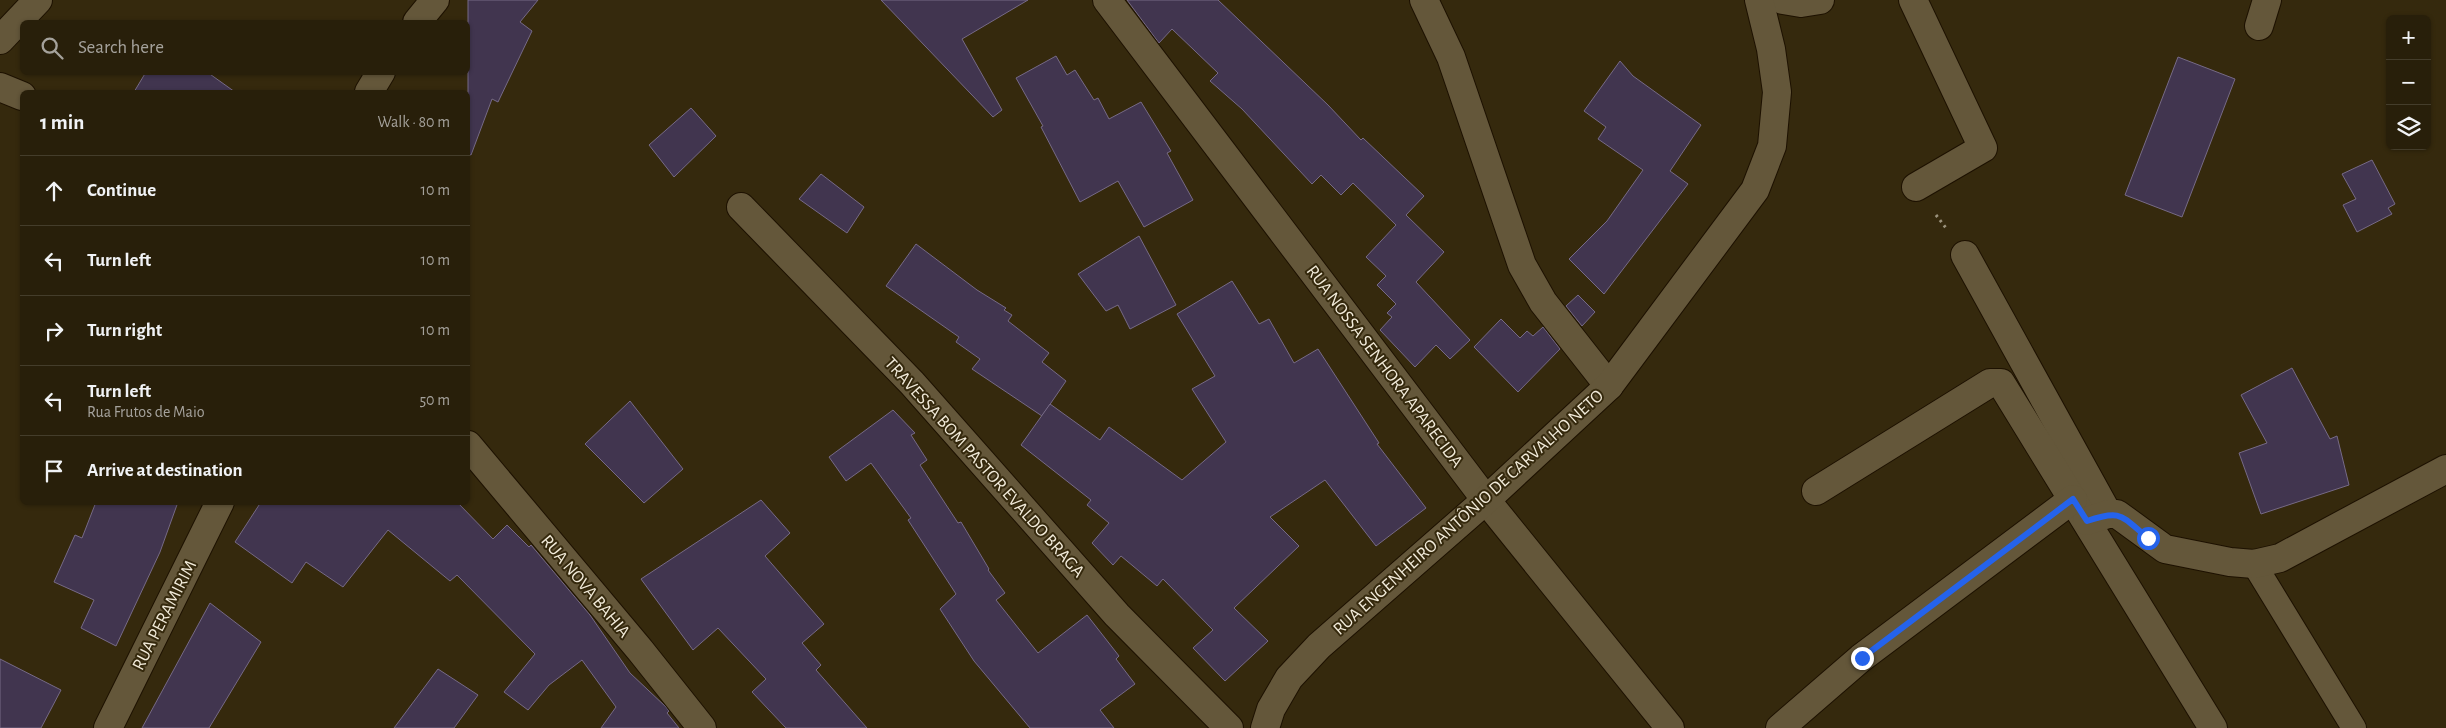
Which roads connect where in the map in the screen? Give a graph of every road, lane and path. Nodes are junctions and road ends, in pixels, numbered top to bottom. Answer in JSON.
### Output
{"nodes":[{"id":1,"x":38,"y":0,"type":"edge"},
{"id":2,"x":435,"y":0,"type":"edge"},
{"id":3,"x":1107,"y":0,"type":"edge"},
{"id":4,"x":1424,"y":0,"type":"edge"},
{"id":5,"x":1759,"y":0,"type":"edge"},
{"id":6,"x":1783,"y":0,"type":"edge"},
{"id":7,"x":1820,"y":0,"type":"edge"},
{"id":8,"x":1913,"y":0,"type":"edge"},
{"id":9,"x":2267,"y":0,"type":"edge"},
{"id":10,"x":419,"y":20,"type":"edge"},
{"id":11,"x":2259,"y":26,"type":"dead end"},
{"id":12,"x":0,"y":40,"type":"edge"},
{"id":13,"x":379,"y":75,"type":"edge"},
{"id":14,"x":0,"y":86,"type":"edge"},
{"id":15,"x":370,"y":90,"type":"edge"},
{"id":16,"x":20,"y":95,"type":"edge"},
{"id":17,"x":1916,"y":187,"type":"joint"},
{"id":18,"x":741,"y":208,"type":"dead end"},
{"id":19,"x":1965,"y":255,"type":"joint"},
{"id":20,"x":1609,"y":386,"type":"junction"},
{"id":21,"x":470,"y":447,"type":"edge"},
{"id":22,"x":2446,"y":469,"type":"edge"},
{"id":23,"x":1816,"y":491,"type":"dead end"},
{"id":24,"x":1486,"y":500,"type":"junction"},
{"id":25,"x":219,"y":505,"type":"edge"},
{"id":26,"x":2089,"y":511,"type":"junction"},
{"id":27,"x":2254,"y":564,"type":"junction"},
{"id":28,"x":108,"y":728,"type":"edge"},
{"id":29,"x":702,"y":728,"type":"edge"},
{"id":30,"x":1229,"y":728,"type":"edge"},
{"id":31,"x":1264,"y":728,"type":"edge"},
{"id":32,"x":1670,"y":728,"type":"edge"},
{"id":33,"x":1780,"y":728,"type":"edge"},
{"id":34,"x":2213,"y":728,"type":"edge"},
{"id":35,"x":2354,"y":728,"type":"edge"}],
"edges":[{"from":1,"to":12,"type":"street"},
{"from":2,"to":10,"type":"street"},
{"from":3,"to":24,"type":"street","name":"RUA NOSSA SENHORA APARECIDA"},
{"from":4,"to":20,"type":"street"},
{"from":5,"to":20,"type":"street","name":"RUA ENGENHEIRO ANTÔNIO DE CARVALHO NETO"},
{"from":6,"to":7,"type":"street"},
{"from":8,"to":17,"type":"street"},
{"from":9,"to":11,"type":"street"},
{"from":13,"to":15,"type":"street"},
{"from":14,"to":16,"type":"street"},
{"from":17,"to":19,"type":"path"},
{"from":18,"to":30,"type":"street","name":"TRAVESSA BOM PASTOR EVALDO BRAGA"},
{"from":19,"to":26,"type":"street"},
{"from":20,"to":24,"type":"street","name":"RUA ENGENHEIRO ANTÔNIO DE CARVALHO NETO"},
{"from":21,"to":29,"type":"street","name":"RUA NOVA BAHIA"},
{"from":22,"to":27,"type":"street"},
{"from":23,"to":26,"type":"street"},
{"from":24,"to":31,"type":"street","name":"RUA ENGENHEIRO ANTÔNIO DE CARVALHO NETO"},
{"from":24,"to":32,"type":"street","name":"RUA NOSSA SENHORA APARECIDA"},
{"from":25,"to":28,"type":"street","name":"RUA PERAMIRIM"},
{"from":26,"to":27,"type":"street"},
{"from":26,"to":33,"type":"street"},
{"from":26,"to":34,"type":"street"},
{"from":27,"to":35,"type":"lane"}]}
